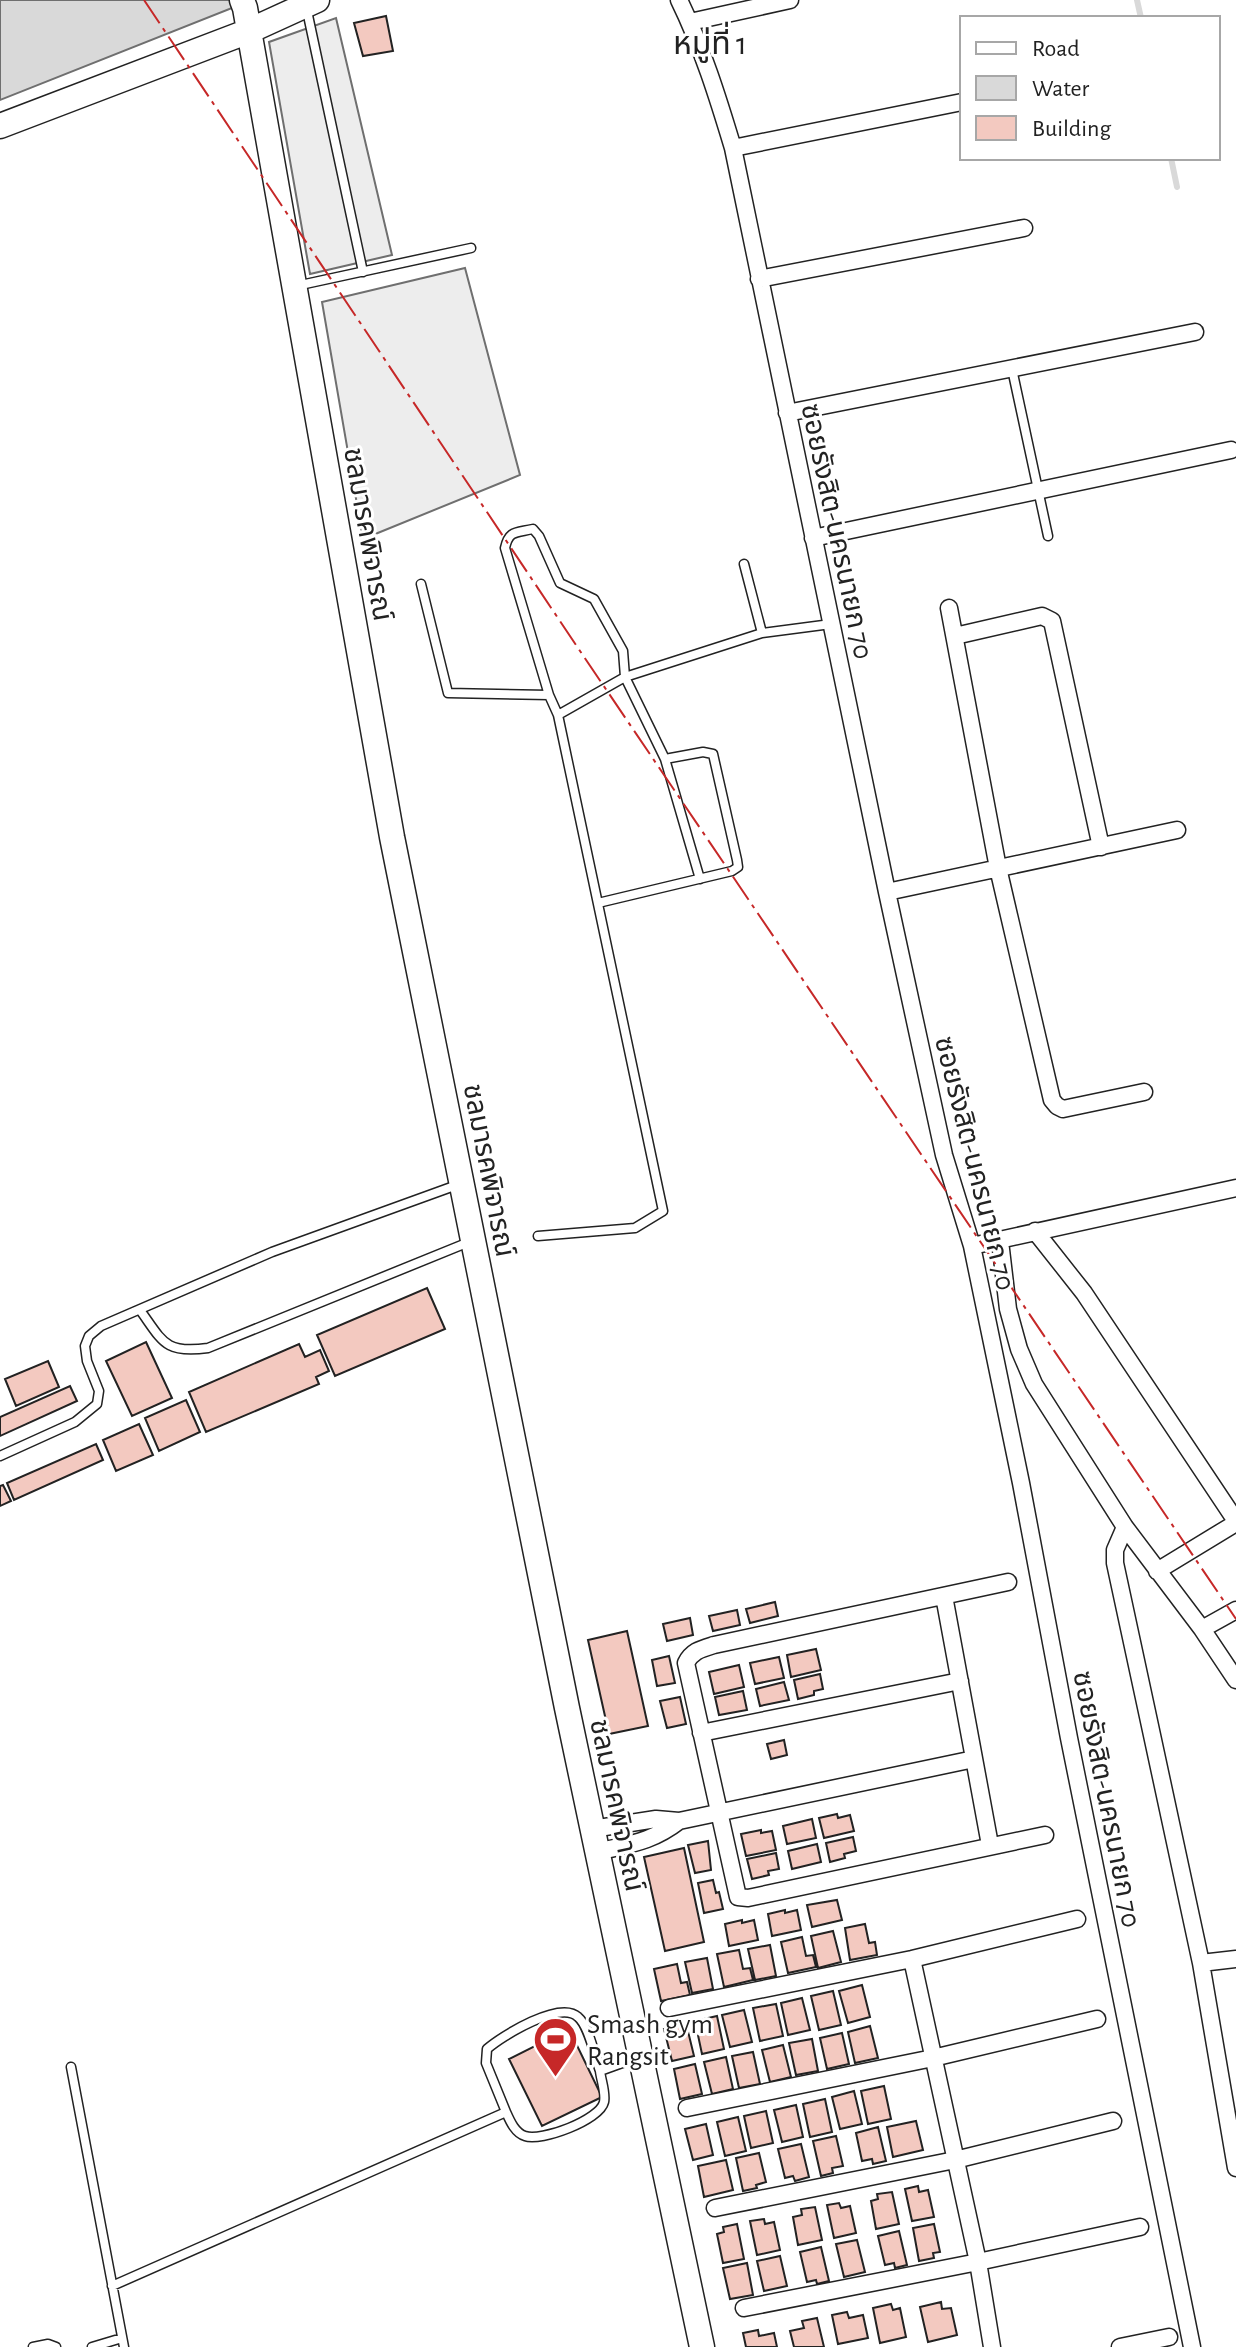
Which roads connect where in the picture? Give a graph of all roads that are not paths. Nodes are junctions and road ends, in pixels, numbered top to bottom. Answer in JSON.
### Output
{"nodes":[{"id":1,"x":679,"y":0,"type":"edge"},
{"id":2,"x":790,"y":0,"type":"edge"},
{"id":3,"x":312,"y":3,"type":"edge"},
{"id":4,"x":245,"y":13,"type":"edge"},
{"id":5,"x":690,"y":22,"type":"junction"},
{"id":6,"x":960,"y":102,"type":"edge"},
{"id":7,"x":0,"y":126,"type":"edge"},
{"id":8,"x":733,"y":148,"type":"junction"},
{"id":9,"x":1024,"y":228,"type":"dead end"},
{"id":10,"x":471,"y":248,"type":"dead end"},
{"id":11,"x":363,"y":272,"type":"junction"},
{"id":12,"x":759,"y":279,"type":"junction"},
{"id":13,"x":296,"y":287,"type":"junction"},
{"id":14,"x":1195,"y":332,"type":"dead end"},
{"id":15,"x":1012,"y":368,"type":"junction"},
{"id":16,"x":787,"y":413,"type":"junction"},
{"id":17,"x":1231,"y":450,"type":"dead end"},
{"id":18,"x":1039,"y":491,"type":"junction"},
{"id":19,"x":1048,"y":536,"type":"dead end"},
{"id":20,"x":813,"y":538,"type":"junction"},
{"id":21,"x":744,"y":564,"type":"dead end"},
{"id":22,"x":421,"y":584,"type":"dead end"},
{"id":23,"x":949,"y":608,"type":"dead end"},
{"id":24,"x":831,"y":624,"type":"junction"},
{"id":25,"x":762,"y":633,"type":"junction"},
{"id":26,"x":955,"y":636,"type":"junction"},
{"id":27,"x":625,"y":677,"type":"junction"},
{"id":28,"x":549,"y":695,"type":"junction"},
{"id":29,"x":558,"y":715,"type":"junction"},
{"id":30,"x":665,"y":759,"type":"junction"},
{"id":31,"x":1177,"y":830,"type":"dead end"},
{"id":32,"x":1101,"y":847,"type":"junction"},
{"id":33,"x":998,"y":868,"type":"junction"},
{"id":34,"x":700,"y":879,"type":"junction"},
{"id":35,"x":887,"y":892,"type":"junction"},
{"id":36,"x":598,"y":903,"type":"junction"},
{"id":37,"x":1144,"y":1092,"type":"dead end"},
{"id":38,"x":462,"y":1183,"type":"junction"},
{"id":39,"x":1236,"y":1188,"type":"edge"},
{"id":40,"x":1035,"y":1231,"type":"junction"},
{"id":41,"x":538,"y":1236,"type":"dead end"},
{"id":42,"x":473,"y":1240,"type":"junction"},
{"id":43,"x":1000,"y":1241,"type":"junction"},
{"id":44,"x":972,"y":1246,"type":"junction"},
{"id":45,"x":140,"y":1310,"type":"junction"},
{"id":46,"x":0,"y":1456,"type":"edge"},
{"id":47,"x":1236,"y":1522,"type":"edge"},
{"id":48,"x":1125,"y":1527,"type":"junction"},
{"id":49,"x":1157,"y":1571,"type":"junction"},
{"id":50,"x":1008,"y":1582,"type":"dead end"},
{"id":51,"x":944,"y":1596,"type":"junction"},
{"id":52,"x":1236,"y":1610,"type":"edge"},
{"id":53,"x":1202,"y":1629,"type":"junction"},
{"id":54,"x":1236,"y":1680,"type":"edge"},
{"id":55,"x":960,"y":1681,"type":"junction"},
{"id":56,"x":701,"y":1733,"type":"junction"},
{"id":57,"x":974,"y":1759,"type":"junction"},
{"id":58,"x":719,"y":1813,"type":"junction"},
{"id":59,"x":1045,"y":1835,"type":"dead end"},
{"id":60,"x":595,"y":1840,"type":"junction"},
{"id":61,"x":990,"y":1845,"type":"junction"},
{"id":62,"x":1077,"y":1919,"type":"dead end"},
{"id":63,"x":912,"y":1959,"type":"junction"},
{"id":64,"x":1236,"y":1959,"type":"edge"},
{"id":65,"x":1201,"y":1963,"type":"junction"},
{"id":66,"x":669,"y":2008,"type":"dead end"},
{"id":67,"x":1097,"y":2019,"type":"dead end"},
{"id":68,"x":639,"y":2057,"type":"junction"},
{"id":69,"x":933,"y":2058,"type":"junction"},
{"id":70,"x":71,"y":2067,"type":"dead end"},
{"id":71,"x":600,"y":2071,"type":"junction"},
{"id":72,"x":687,"y":2108,"type":"dead end"},
{"id":73,"x":506,"y":2112,"type":"junction"},
{"id":74,"x":1113,"y":2121,"type":"dead end"},
{"id":75,"x":955,"y":2160,"type":"junction"},
{"id":76,"x":1236,"y":2168,"type":"edge"},
{"id":77,"x":715,"y":2208,"type":"dead end"},
{"id":78,"x":1140,"y":2227,"type":"dead end"},
{"id":79,"x":978,"y":2262,"type":"junction"},
{"id":80,"x":112,"y":2286,"type":"junction"},
{"id":81,"x":744,"y":2308,"type":"dead end"},
{"id":82,"x":1169,"y":2337,"type":"dead end"},
{"id":83,"x":123,"y":2342,"type":"edge"},
{"id":84,"x":33,"y":2347,"type":"edge"},
{"id":85,"x":56,"y":2347,"type":"edge"},
{"id":86,"x":92,"y":2347,"type":"edge"},
{"id":87,"x":702,"y":2347,"type":"edge"},
{"id":88,"x":992,"y":2347,"type":"edge"},
{"id":89,"x":1120,"y":2347,"type":"edge"},
{"id":90,"x":1192,"y":2347,"type":"edge"}],
"edges":[{"from":1,"to":5,"type":"street","name":"ซอยรังสิต-นครนายก 70"},
{"from":2,"to":5,"type":"street"},
{"from":3,"to":4,"type":"street"},
{"from":3,"to":11,"type":"lane"},
{"from":4,"to":7,"type":"street"},
{"from":4,"to":13,"type":"street","name":"ชลมารคพิจารณ์"},
{"from":5,"to":8,"type":"street","name":"ซอยรังสิต-นครนายก 70"},
{"from":6,"to":8,"type":"street"},
{"from":8,"to":12,"type":"street","name":"ซอยรังสิต-นครนายก 70"},
{"from":9,"to":12,"type":"street"},
{"from":10,"to":11,"type":"lane"},
{"from":11,"to":13,"type":"lane"},
{"from":12,"to":16,"type":"street","name":"ซอยรังสิต-นครนายก 70"},
{"from":13,"to":38,"type":"street","name":"ชลมารคพิจารณ์"},
{"from":14,"to":15,"type":"street"},
{"from":15,"to":16,"type":"street"},
{"from":15,"to":18,"type":"lane"},
{"from":16,"to":20,"type":"street","name":"ซอยรังสิต-นครนายก 70"},
{"from":17,"to":18,"type":"street"},
{"from":18,"to":19,"type":"lane"},
{"from":18,"to":20,"type":"street"},
{"from":20,"to":24,"type":"street","name":"ซอยรังสิต-นครนายก 70"},
{"from":21,"to":25,"type":"lane"},
{"from":22,"to":28,"type":"lane"},
{"from":23,"to":26,"type":"street"},
{"from":24,"to":25,"type":"lane"},
{"from":24,"to":35,"type":"street","name":"ซอยรังสิต-นครนายก 70"},
{"from":25,"to":27,"type":"lane"},
{"from":26,"to":32,"type":"street"},
{"from":26,"to":33,"type":"street"},
{"from":27,"to":28,"type":"lane"},
{"from":27,"to":29,"type":"lane"},
{"from":27,"to":30,"type":"lane"},
{"from":28,"to":29,"type":"lane"},
{"from":29,"to":36,"type":"lane"},
{"from":30,"to":34,"type":"lane"},
{"from":30,"to":34,"type":"lane"},
{"from":31,"to":32,"type":"street"},
{"from":32,"to":33,"type":"street"},
{"from":33,"to":35,"type":"street"},
{"from":33,"to":37,"type":"street"},
{"from":34,"to":36,"type":"lane"},
{"from":35,"to":44,"type":"street","name":"ซอยรังสิต-นครนายก 70"},
{"from":36,"to":41,"type":"lane"},
{"from":38,"to":42,"type":"street","name":"ชลมารคพิจารณ์"},
{"from":38,"to":45,"type":"lane"},
{"from":39,"to":40,"type":"street"},
{"from":40,"to":43,"type":"street"},
{"from":40,"to":47,"type":"street"},
{"from":42,"to":45,"type":"lane"},
{"from":42,"to":60,"type":"street","name":"ชลมารคพิจารณ์"},
{"from":43,"to":44,"type":"street"},
{"from":43,"to":48,"type":"street"},
{"from":44,"to":90,"type":"street","name":"ซอยรังสิต-นครนายก 70"},
{"from":45,"to":46,"type":"lane"},
{"from":47,"to":49,"type":"street"},
{"from":48,"to":49,"type":"street"},
{"from":48,"to":65,"type":"street"},
{"from":49,"to":53,"type":"street"},
{"from":50,"to":51,"type":"street"},
{"from":51,"to":55,"type":"street"},
{"from":51,"to":56,"type":"street"},
{"from":52,"to":53,"type":"street"},
{"from":53,"to":54,"type":"street"},
{"from":55,"to":56,"type":"street"},
{"from":55,"to":57,"type":"street"},
{"from":56,"to":58,"type":"street"},
{"from":57,"to":58,"type":"street"},
{"from":57,"to":61,"type":"street"},
{"from":58,"to":60,"type":"street"},
{"from":58,"to":61,"type":"street"},
{"from":59,"to":61,"type":"street"},
{"from":60,"to":68,"type":"street","name":"ชลมารคพิจารณ์"},
{"from":62,"to":63,"type":"street"},
{"from":63,"to":66,"type":"street"},
{"from":63,"to":69,"type":"street"},
{"from":64,"to":65,"type":"street"},
{"from":65,"to":76,"type":"street"},
{"from":67,"to":69,"type":"street"},
{"from":68,"to":71,"type":"lane"},
{"from":68,"to":87,"type":"street","name":"ชลมารคพิจารณ์"},
{"from":69,"to":72,"type":"street"},
{"from":69,"to":75,"type":"street"},
{"from":70,"to":80,"type":"lane"},
{"from":71,"to":73,"type":"lane"},
{"from":71,"to":73,"type":"lane"},
{"from":73,"to":80,"type":"lane"},
{"from":74,"to":75,"type":"street"},
{"from":75,"to":77,"type":"street"},
{"from":75,"to":79,"type":"street"},
{"from":78,"to":79,"type":"street"},
{"from":79,"to":81,"type":"street"},
{"from":79,"to":88,"type":"street"},
{"from":80,"to":83,"type":"lane"},
{"from":82,"to":89,"type":"street"},
{"from":83,"to":86,"type":"lane"},
{"from":84,"to":85,"type":"lane"}]}
